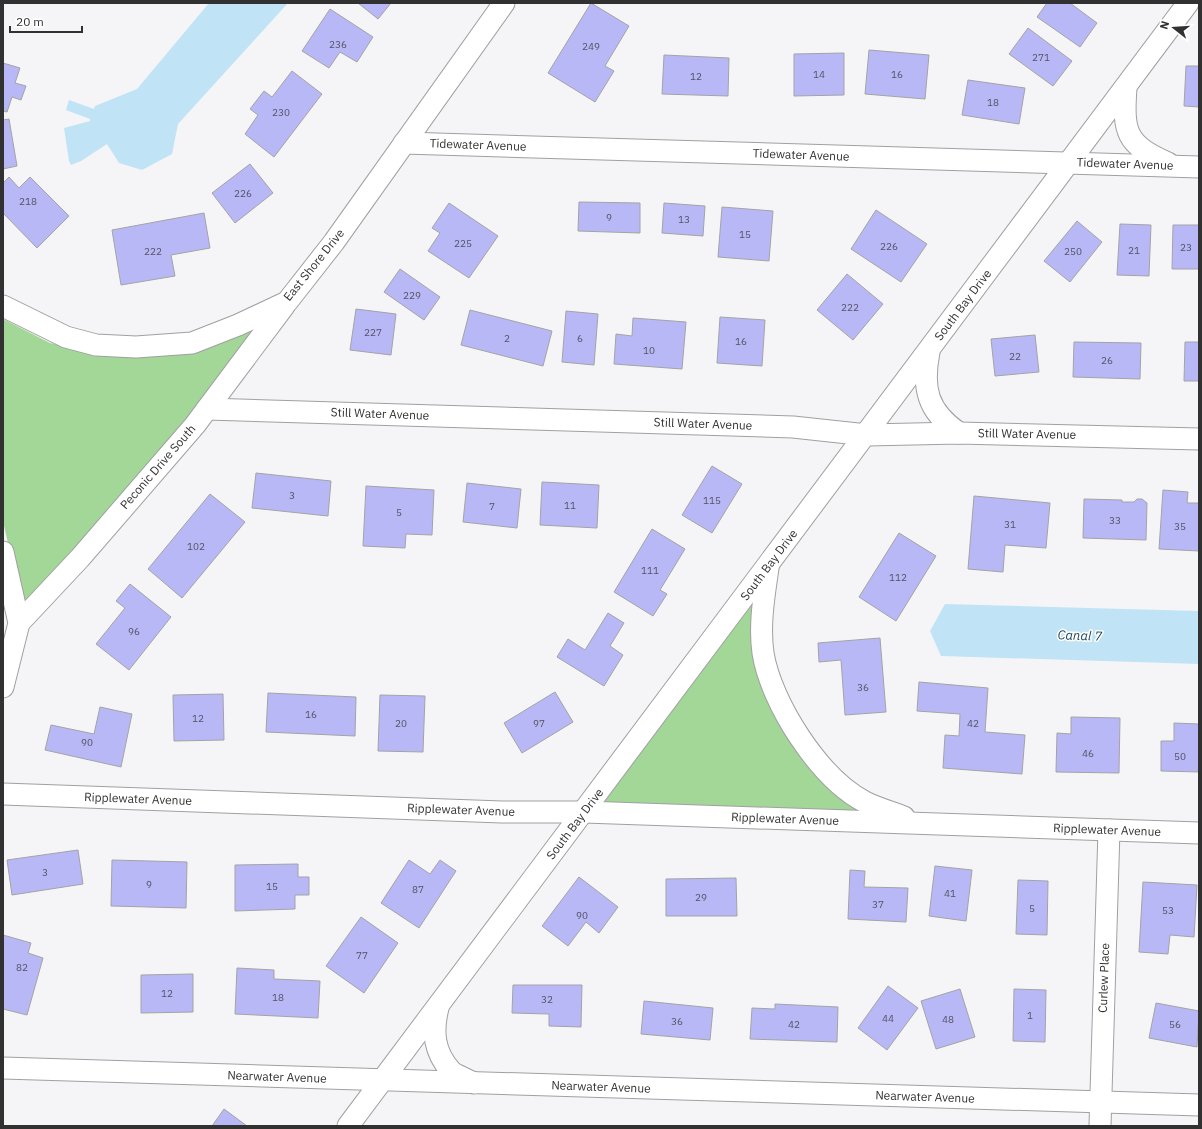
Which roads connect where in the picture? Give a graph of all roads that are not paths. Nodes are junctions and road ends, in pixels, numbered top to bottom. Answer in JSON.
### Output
{"nodes":[{"id":1,"x":504,"y":3,"type":"edge"},
{"id":2,"x":1188,"y":3,"type":"edge"},
{"id":3,"x":1126,"y":87,"type":"junction"},
{"id":4,"x":404,"y":143,"type":"junction"},
{"id":5,"x":1070,"y":163,"type":"junction"},
{"id":6,"x":1174,"y":166,"type":"junction"},
{"id":7,"x":1199,"y":167,"type":"edge"},
{"id":8,"x":287,"y":302,"type":"junction"},
{"id":9,"x":3,"y":306,"type":"edge"},
{"id":10,"x":930,"y":349,"type":"junction"},
{"id":11,"x":208,"y":409,"type":"junction"},
{"id":12,"x":959,"y":433,"type":"junction"},
{"id":13,"x":867,"y":435,"type":"junction"},
{"id":14,"x":1199,"y":439,"type":"edge"},
{"id":15,"x":3,"y":552,"type":"edge"},
{"id":16,"x":768,"y":567,"type":"junction"},
{"id":17,"x":19,"y":623,"type":"junction"},
{"id":18,"x":3,"y":687,"type":"edge"},
{"id":19,"x":3,"y":794,"type":"edge"},
{"id":20,"x":584,"y":812,"type":"junction"},
{"id":21,"x":920,"y":824,"type":"junction"},
{"id":22,"x":1109,"y":830,"type":"junction"},
{"id":23,"x":1199,"y":832,"type":"edge"},
{"id":24,"x":439,"y":1006,"type":"junction"},
{"id":25,"x":3,"y":1068,"type":"edge"},
{"id":26,"x":383,"y":1080,"type":"junction"},
{"id":27,"x":474,"y":1083,"type":"junction"},
{"id":28,"x":1101,"y":1102,"type":"junction"},
{"id":29,"x":1199,"y":1105,"type":"edge"},
{"id":30,"x":348,"y":1126,"type":"edge"},
{"id":31,"x":1100,"y":1126,"type":"edge"}],
"edges":[{"from":1,"to":4,"type":"street","name":"East Shore Drive"},
{"from":2,"to":3,"type":"street","name":"South Bay Drive"},
{"from":3,"to":5,"type":"street","name":"South Bay Drive"},
{"from":3,"to":6,"type":"street"},
{"from":4,"to":5,"type":"street","name":"Tidewater Avenue"},
{"from":4,"to":8,"type":"street","name":"East Shore Drive"},
{"from":5,"to":6,"type":"street","name":"Tidewater Avenue"},
{"from":5,"to":10,"type":"street","name":"South Bay Drive"},
{"from":6,"to":7,"type":"street","name":"Tidewater Avenue"},
{"from":8,"to":9,"type":"street","name":"East Shore Drive"},
{"from":8,"to":11,"type":"street","name":"Peconic Drive South"},
{"from":10,"to":12,"type":"street"},
{"from":10,"to":13,"type":"street","name":"South Bay Drive"},
{"from":11,"to":13,"type":"street","name":"Still Water Avenue"},
{"from":11,"to":17,"type":"street","name":"Peconic Drive South"},
{"from":12,"to":13,"type":"street","name":"Still Water Avenue"},
{"from":12,"to":14,"type":"street","name":"Still Water Avenue"},
{"from":13,"to":16,"type":"street","name":"South Bay Drive"},
{"from":15,"to":17,"type":"street"},
{"from":16,"to":20,"type":"street","name":"South Bay Drive"},
{"from":16,"to":21,"type":"street","name":"Ripplewater Avenue"},
{"from":17,"to":18,"type":"street"},
{"from":19,"to":20,"type":"street","name":"Ripplewater Avenue"},
{"from":20,"to":21,"type":"street","name":"Ripplewater Avenue"},
{"from":20,"to":24,"type":"street","name":"South Bay Drive"},
{"from":21,"to":22,"type":"street","name":"Ripplewater Avenue"},
{"from":22,"to":23,"type":"street","name":"Ripplewater Avenue"},
{"from":22,"to":28,"type":"street","name":"Curlew Place"},
{"from":24,"to":26,"type":"street","name":"South Bay Drive"},
{"from":24,"to":27,"type":"street"},
{"from":25,"to":26,"type":"street","name":"Nearwater Avenue"},
{"from":26,"to":27,"type":"street","name":"Nearwater Avenue"},
{"from":26,"to":30,"type":"street","name":"South Bay Drive"},
{"from":27,"to":28,"type":"street","name":"Nearwater Avenue"},
{"from":28,"to":29,"type":"street","name":"Nearwater Avenue"},
{"from":28,"to":31,"type":"street","name":"Curlew Place"}]}
